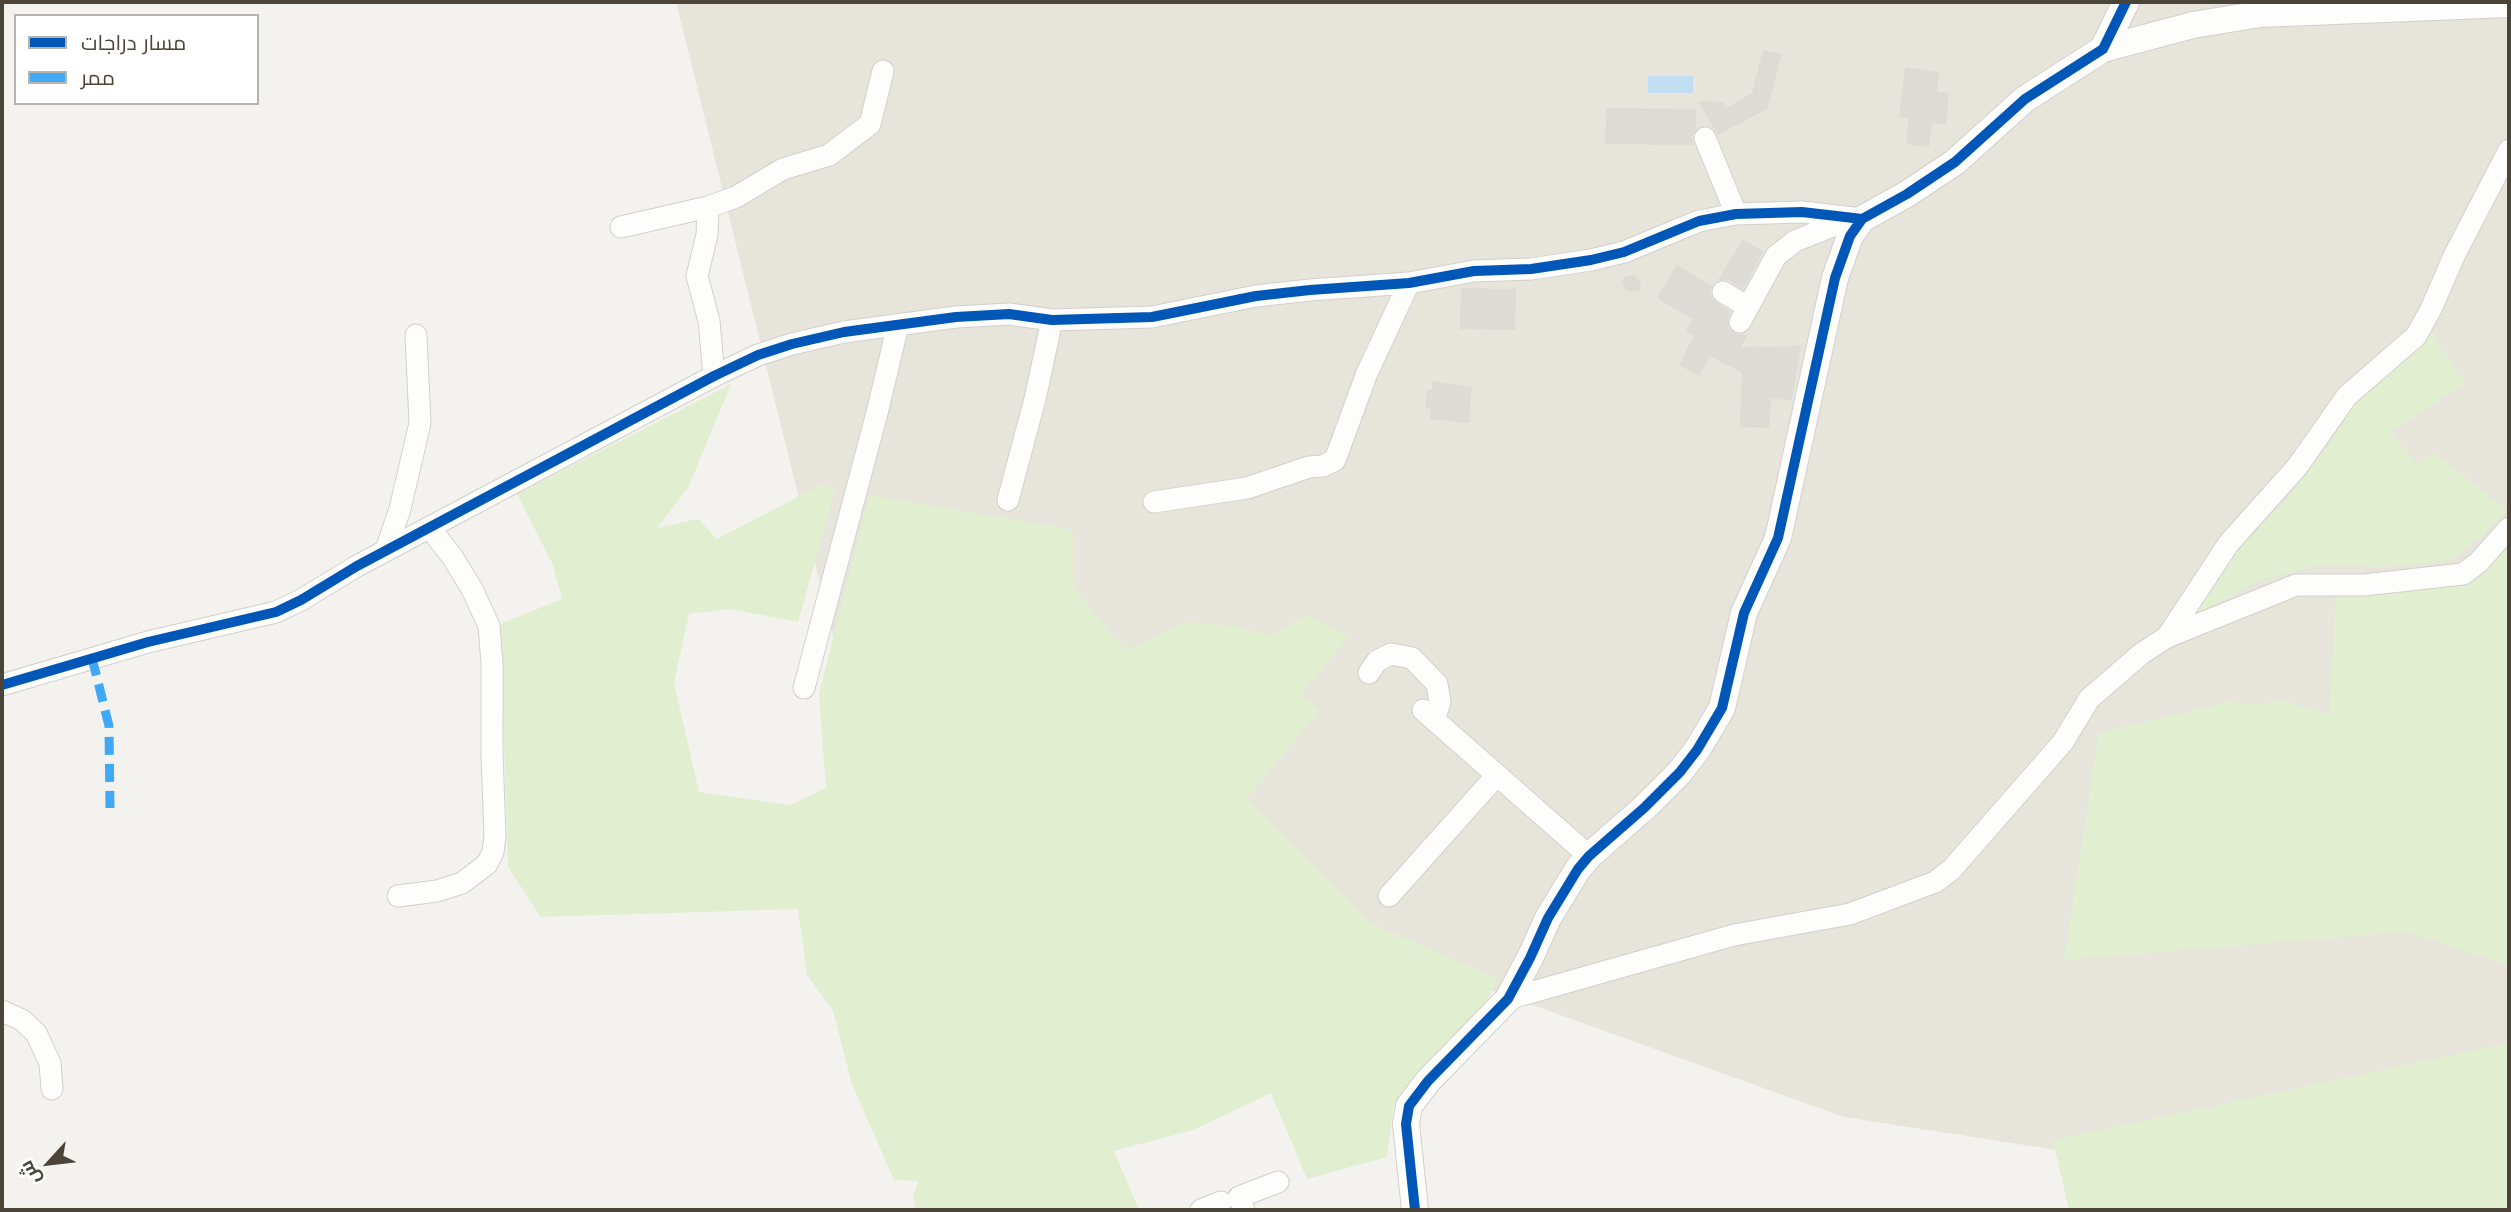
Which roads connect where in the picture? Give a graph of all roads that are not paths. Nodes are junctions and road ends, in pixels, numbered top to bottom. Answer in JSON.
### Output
{"nodes":[{"id":1,"x":2126,"y":2,"type":"edge"},
{"id":2,"x":2509,"y":4,"type":"edge"},
{"id":3,"x":2103,"y":49,"type":"junction"},
{"id":4,"x":883,"y":71,"type":"dead end"},
{"id":5,"x":1705,"y":138,"type":"dead end"},
{"id":6,"x":2509,"y":150,"type":"edge"},
{"id":7,"x":708,"y":207,"type":"junction"},
{"id":8,"x":1736,"y":214,"type":"junction"},
{"id":9,"x":1856,"y":219,"type":"junction"},
{"id":10,"x":621,"y":227,"type":"dead end"},
{"id":11,"x":1409,"y":283,"type":"junction"},
{"id":12,"x":1723,"y":292,"type":"dead end"},
{"id":13,"x":1052,"y":320,"type":"junction"},
{"id":14,"x":898,"y":325,"type":"junction"},
{"id":15,"x":416,"y":335,"type":"dead end"},
{"id":16,"x":714,"y":376,"type":"junction"},
{"id":17,"x":1008,"y":500,"type":"dead end"},
{"id":18,"x":1154,"y":502,"type":"dead end"},
{"id":19,"x":430,"y":527,"type":"junction"},
{"id":20,"x":2509,"y":528,"type":"edge"},
{"id":21,"x":386,"y":550,"type":"junction"},
{"id":22,"x":2167,"y":637,"type":"junction"},
{"id":23,"x":1369,"y":673,"type":"dead end"},
{"id":24,"x":2,"y":685,"type":"edge"},
{"id":25,"x":804,"y":688,"type":"dead end"},
{"id":26,"x":1497,"y":775,"type":"junction"},
{"id":27,"x":1589,"y":856,"type":"junction"},
{"id":28,"x":398,"y":896,"type":"dead end"},
{"id":29,"x":1389,"y":896,"type":"dead end"},
{"id":30,"x":1508,"y":999,"type":"junction"},
{"id":31,"x":2,"y":1011,"type":"edge"},
{"id":32,"x":52,"y":1089,"type":"dead end"},
{"id":33,"x":1278,"y":1182,"type":"dead end"},
{"id":34,"x":1244,"y":1210,"type":"edge"},
{"id":35,"x":1415,"y":1210,"type":"edge"}],
"edges":[{"from":1,"to":3,"type":"street"},
{"from":2,"to":3,"type":"street"},
{"from":3,"to":9,"type":"street"},
{"from":4,"to":7,"type":"street"},
{"from":5,"to":8,"type":"street"},
{"from":6,"to":22,"type":"street"},
{"from":7,"to":10,"type":"street"},
{"from":7,"to":16,"type":"street"},
{"from":8,"to":9,"type":"street"},
{"from":8,"to":11,"type":"street"},
{"from":9,"to":12,"type":"street"},
{"from":9,"to":27,"type":"street"},
{"from":11,"to":13,"type":"street"},
{"from":11,"to":18,"type":"street"},
{"from":13,"to":14,"type":"street"},
{"from":13,"to":17,"type":"street"},
{"from":14,"to":16,"type":"street"},
{"from":14,"to":25,"type":"street"},
{"from":15,"to":21,"type":"street"},
{"from":16,"to":19,"type":"street"},
{"from":19,"to":21,"type":"street"},
{"from":19,"to":28,"type":"street"},
{"from":20,"to":22,"type":"street"},
{"from":21,"to":24,"type":"street"},
{"from":22,"to":30,"type":"street"},
{"from":23,"to":26,"type":"street"},
{"from":26,"to":27,"type":"street"},
{"from":26,"to":29,"type":"street"},
{"from":27,"to":30,"type":"street"},
{"from":30,"to":35,"type":"street"},
{"from":31,"to":32,"type":"street"},
{"from":33,"to":34,"type":"street"}]}
